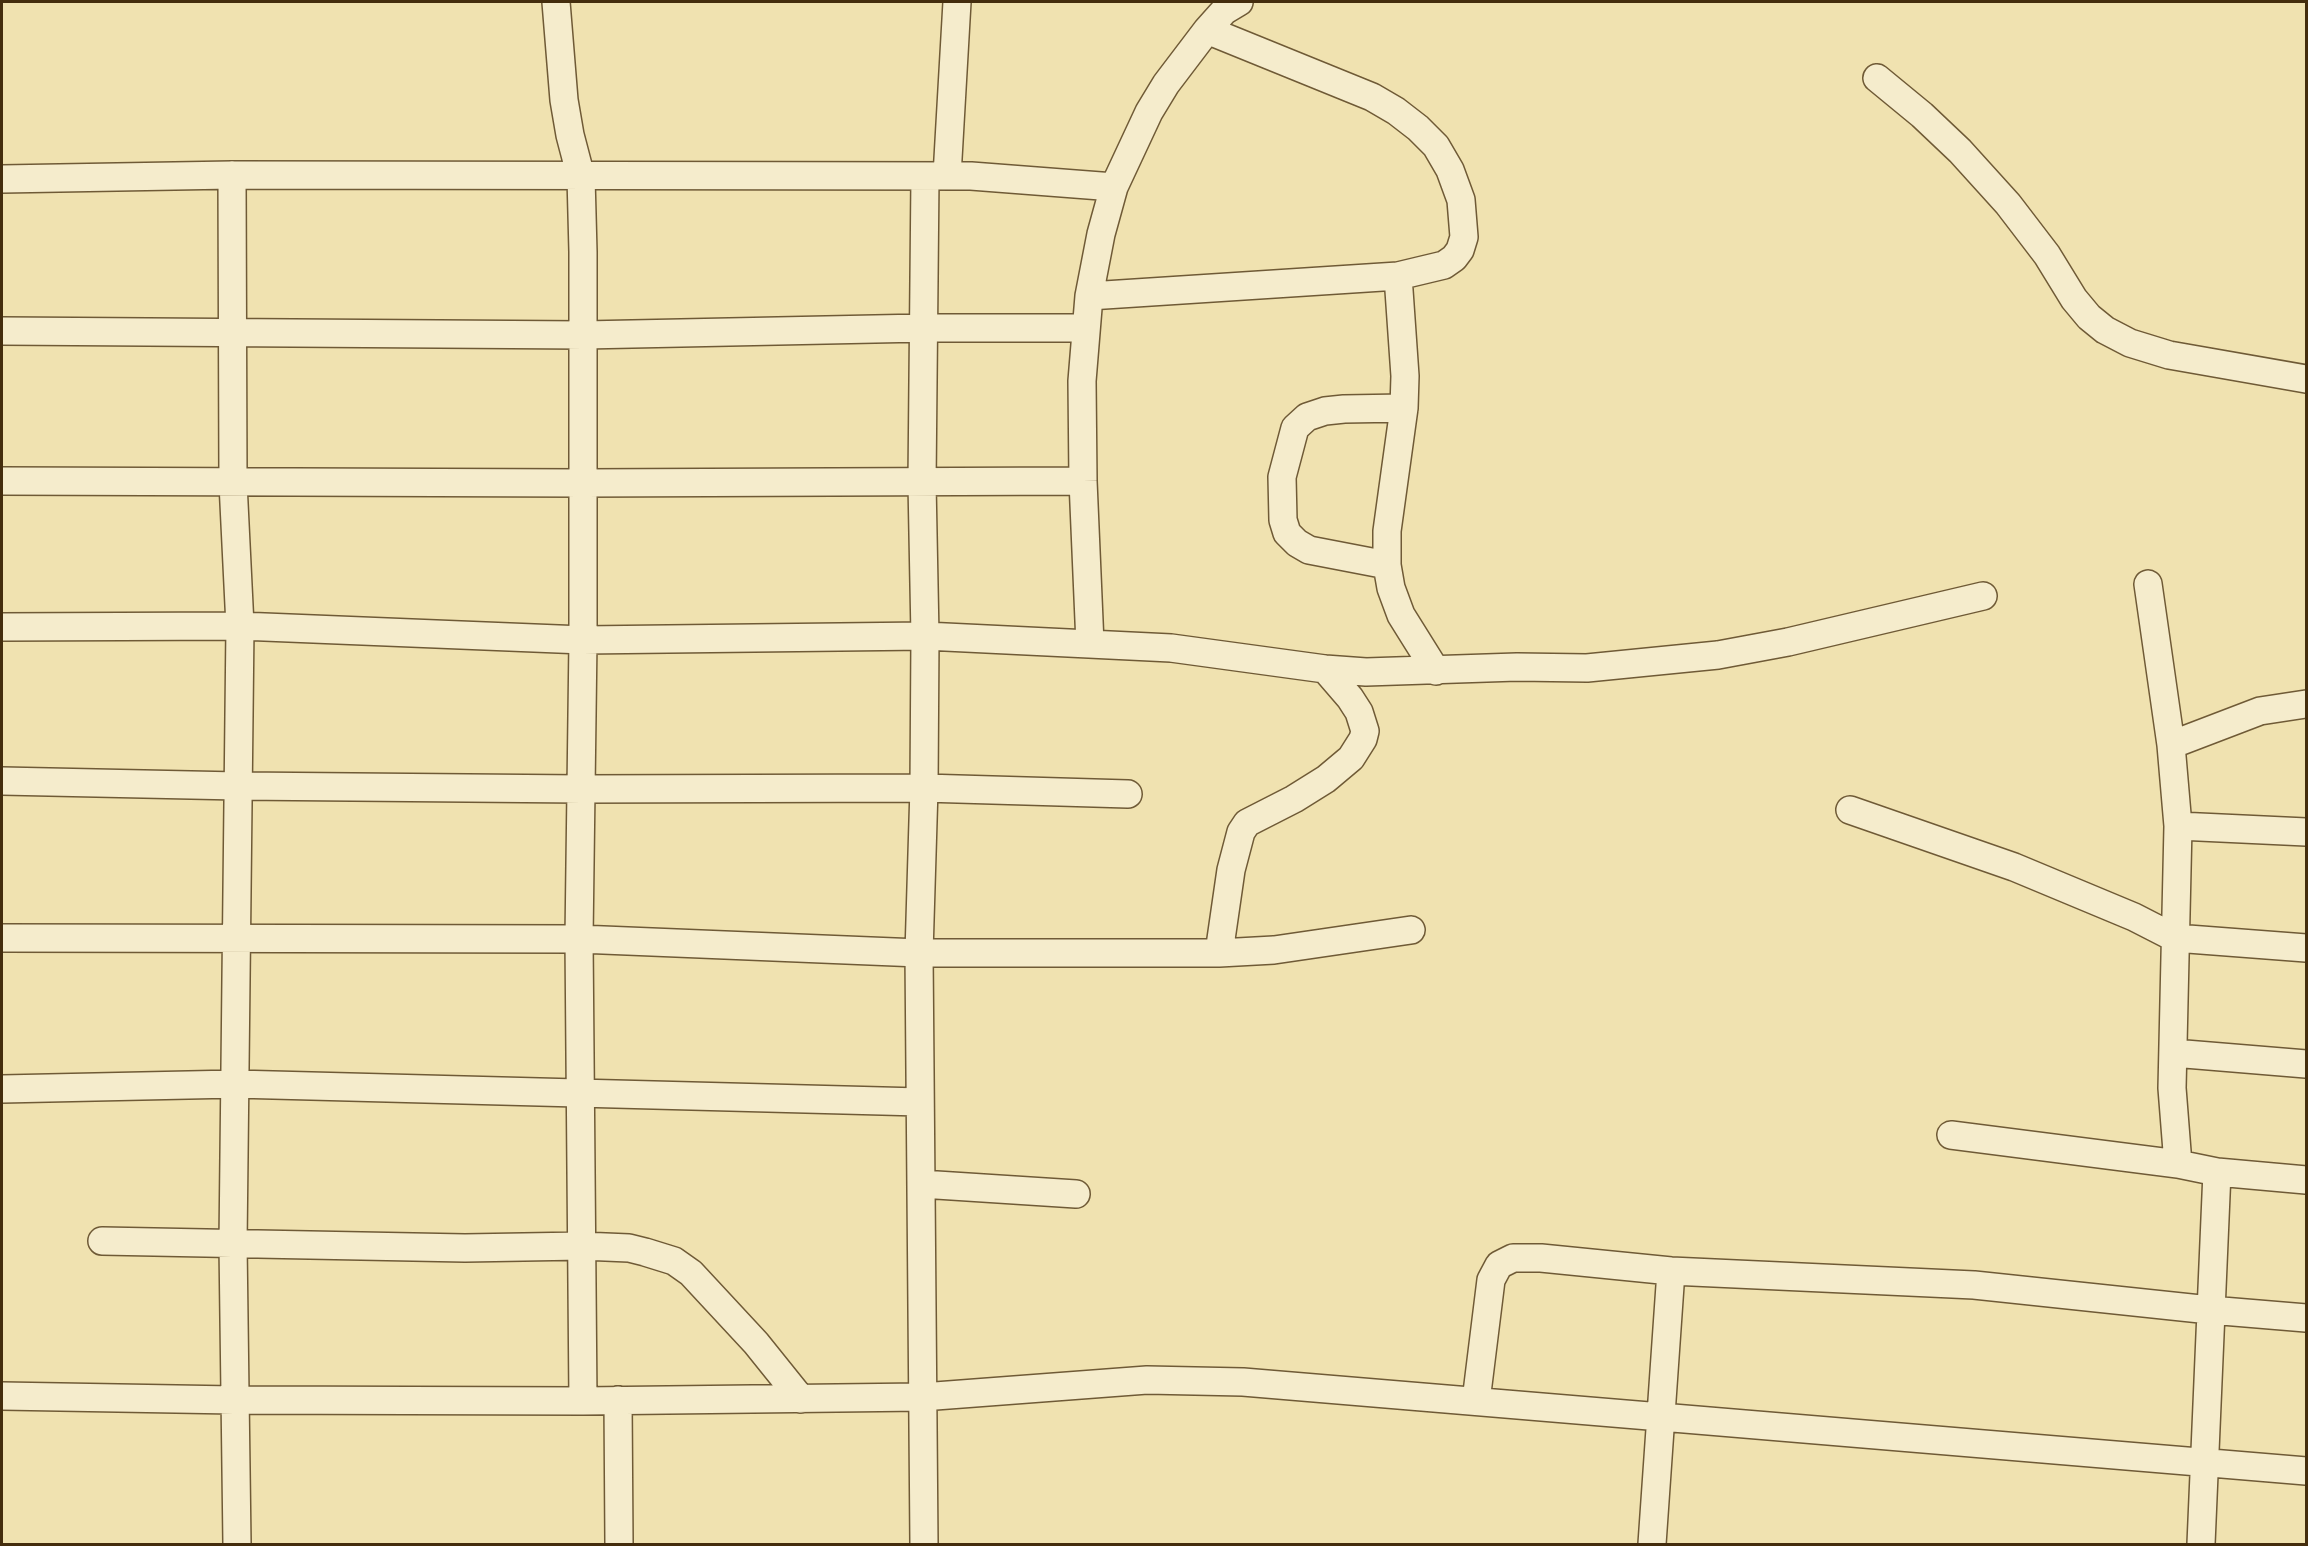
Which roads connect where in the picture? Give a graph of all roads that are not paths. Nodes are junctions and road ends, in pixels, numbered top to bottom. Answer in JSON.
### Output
{"nodes":[{"id":1,"x":556,"y":2,"type":"edge"},
{"id":2,"x":957,"y":2,"type":"edge"},
{"id":3,"x":1220,"y":11,"type":"edge"},
{"id":4,"x":1877,"y":78,"type":"dead end"},
{"id":5,"x":232,"y":175,"type":"junction"},
{"id":6,"x":580,"y":177,"type":"junction"},
{"id":7,"x":936,"y":177,"type":"junction"},
{"id":8,"x":2,"y":179,"type":"edge"},
{"id":9,"x":1114,"y":187,"type":"junction"},
{"id":10,"x":1398,"y":276,"type":"junction"},
{"id":11,"x":1089,"y":296,"type":"junction"},
{"id":12,"x":924,"y":328,"type":"junction"},
{"id":13,"x":1085,"y":328,"type":"junction"},
{"id":14,"x":2,"y":331,"type":"edge"},
{"id":15,"x":232,"y":333,"type":"junction"},
{"id":16,"x":584,"y":335,"type":"junction"},
{"id":17,"x":2307,"y":379,"type":"edge"},
{"id":18,"x":1404,"y":408,"type":"junction"},
{"id":19,"x":2,"y":481,"type":"edge"},
{"id":20,"x":1083,"y":481,"type":"junction"},
{"id":21,"x":232,"y":483,"type":"junction"},
{"id":22,"x":583,"y":483,"type":"junction"},
{"id":23,"x":922,"y":483,"type":"junction"},
{"id":24,"x":1387,"y":565,"type":"junction"},
{"id":25,"x":2148,"y":584,"type":"dead end"},
{"id":26,"x":1983,"y":596,"type":"dead end"},
{"id":27,"x":240,"y":626,"type":"junction"},
{"id":28,"x":2,"y":627,"type":"edge"},
{"id":29,"x":926,"y":636,"type":"junction"},
{"id":30,"x":583,"y":640,"type":"junction"},
{"id":31,"x":1090,"y":644,"type":"junction"},
{"id":32,"x":1325,"y":669,"type":"junction"},
{"id":33,"x":1436,"y":671,"type":"junction"},
{"id":34,"x":2307,"y":704,"type":"edge"},
{"id":35,"x":2171,"y":745,"type":"junction"},
{"id":36,"x":2,"y":781,"type":"edge"},
{"id":37,"x":238,"y":786,"type":"junction"},
{"id":38,"x":924,"y":788,"type":"junction"},
{"id":39,"x":582,"y":789,"type":"junction"},
{"id":40,"x":1128,"y":794,"type":"dead end"},
{"id":41,"x":1850,"y":810,"type":"dead end"},
{"id":42,"x":2178,"y":826,"type":"junction"},
{"id":43,"x":2307,"y":832,"type":"edge"},
{"id":44,"x":1411,"y":930,"type":"dead end"},
{"id":45,"x":2,"y":938,"type":"edge"},
{"id":46,"x":236,"y":938,"type":"junction"},
{"id":47,"x":2175,"y":938,"type":"junction"},
{"id":48,"x":579,"y":939,"type":"junction"},
{"id":49,"x":2307,"y":948,"type":"edge"},
{"id":50,"x":919,"y":953,"type":"junction"},
{"id":51,"x":1220,"y":953,"type":"junction"},
{"id":52,"x":2173,"y":1053,"type":"junction"},
{"id":53,"x":2307,"y":1064,"type":"edge"},
{"id":54,"x":235,"y":1084,"type":"junction"},
{"id":55,"x":2,"y":1089,"type":"edge"},
{"id":56,"x":580,"y":1094,"type":"junction"},
{"id":57,"x":920,"y":1102,"type":"junction"},
{"id":58,"x":1951,"y":1135,"type":"dead end"},
{"id":59,"x":2178,"y":1164,"type":"junction"},
{"id":60,"x":2217,"y":1172,"type":"junction"},
{"id":61,"x":2307,"y":1180,"type":"edge"},
{"id":62,"x":921,"y":1184,"type":"junction"},
{"id":63,"x":1076,"y":1194,"type":"dead end"},
{"id":64,"x":102,"y":1241,"type":"dead end"},
{"id":65,"x":233,"y":1244,"type":"junction"},
{"id":66,"x":582,"y":1246,"type":"junction"},
{"id":67,"x":1671,"y":1271,"type":"junction"},
{"id":68,"x":2210,"y":1310,"type":"junction"},
{"id":69,"x":2307,"y":1318,"type":"edge"},
{"id":70,"x":2,"y":1396,"type":"edge"},
{"id":71,"x":921,"y":1397,"type":"junction"},
{"id":72,"x":801,"y":1399,"type":"junction"},
{"id":73,"x":234,"y":1400,"type":"junction"},
{"id":74,"x":618,"y":1400,"type":"junction"},
{"id":75,"x":583,"y":1401,"type":"junction"},
{"id":76,"x":1476,"y":1401,"type":"junction"},
{"id":77,"x":1661,"y":1418,"type":"junction"},
{"id":78,"x":2206,"y":1461,"type":"junction"},
{"id":79,"x":2307,"y":1471,"type":"edge"},
{"id":80,"x":237,"y":1545,"type":"edge"},
{"id":81,"x":619,"y":1545,"type":"edge"},
{"id":82,"x":924,"y":1545,"type":"edge"},
{"id":83,"x":1652,"y":1545,"type":"edge"},
{"id":84,"x":2201,"y":1545,"type":"edge"}],
"edges":[{"from":1,"to":6,"type":"street"},
{"from":2,"to":7,"type":"street"},
{"from":3,"to":9,"type":"street"},
{"from":3,"to":10,"type":"street"},
{"from":4,"to":17,"type":"street"},
{"from":5,"to":6,"type":"street"},
{"from":5,"to":8,"type":"street"},
{"from":5,"to":15,"type":"street"},
{"from":6,"to":7,"type":"street"},
{"from":6,"to":16,"type":"street"},
{"from":7,"to":9,"type":"street"},
{"from":7,"to":12,"type":"street"},
{"from":9,"to":11,"type":"street"},
{"from":10,"to":11,"type":"street"},
{"from":10,"to":18,"type":"street"},
{"from":11,"to":13,"type":"street"},
{"from":12,"to":13,"type":"street"},
{"from":12,"to":16,"type":"street"},
{"from":12,"to":23,"type":"street"},
{"from":13,"to":20,"type":"street"},
{"from":14,"to":15,"type":"street"},
{"from":15,"to":16,"type":"street"},
{"from":15,"to":21,"type":"street"},
{"from":16,"to":22,"type":"street"},
{"from":18,"to":24,"type":"street"},
{"from":18,"to":24,"type":"street"},
{"from":19,"to":21,"type":"street"},
{"from":20,"to":23,"type":"street"},
{"from":20,"to":31,"type":"street"},
{"from":21,"to":22,"type":"street"},
{"from":21,"to":27,"type":"street"},
{"from":22,"to":23,"type":"street"},
{"from":22,"to":30,"type":"street"},
{"from":23,"to":29,"type":"street"},
{"from":24,"to":33,"type":"street"},
{"from":25,"to":35,"type":"street"},
{"from":26,"to":33,"type":"street"},
{"from":27,"to":28,"type":"street"},
{"from":27,"to":30,"type":"street"},
{"from":27,"to":37,"type":"street"},
{"from":29,"to":30,"type":"street"},
{"from":29,"to":31,"type":"street"},
{"from":29,"to":38,"type":"street"},
{"from":30,"to":39,"type":"street"},
{"from":31,"to":32,"type":"street"},
{"from":32,"to":33,"type":"street"},
{"from":32,"to":51,"type":"street"},
{"from":34,"to":35,"type":"street"},
{"from":35,"to":42,"type":"street"},
{"from":36,"to":37,"type":"street"},
{"from":37,"to":39,"type":"street"},
{"from":37,"to":46,"type":"street"},
{"from":38,"to":39,"type":"street"},
{"from":38,"to":40,"type":"street"},
{"from":38,"to":50,"type":"street"},
{"from":39,"to":48,"type":"street"},
{"from":41,"to":47,"type":"street"},
{"from":42,"to":43,"type":"street"},
{"from":42,"to":47,"type":"street"},
{"from":44,"to":51,"type":"street"},
{"from":45,"to":46,"type":"street"},
{"from":46,"to":48,"type":"street"},
{"from":46,"to":54,"type":"street"},
{"from":47,"to":49,"type":"street"},
{"from":47,"to":52,"type":"street"},
{"from":48,"to":50,"type":"street"},
{"from":48,"to":56,"type":"street"},
{"from":50,"to":51,"type":"street"},
{"from":50,"to":57,"type":"street"},
{"from":52,"to":53,"type":"street"},
{"from":52,"to":59,"type":"street"},
{"from":54,"to":55,"type":"street"},
{"from":54,"to":56,"type":"street"},
{"from":54,"to":65,"type":"street"},
{"from":56,"to":57,"type":"street"},
{"from":56,"to":66,"type":"street"},
{"from":57,"to":62,"type":"street"},
{"from":58,"to":59,"type":"street"},
{"from":59,"to":60,"type":"street"},
{"from":60,"to":61,"type":"street"},
{"from":60,"to":68,"type":"street"},
{"from":62,"to":63,"type":"street"},
{"from":62,"to":71,"type":"street"},
{"from":64,"to":65,"type":"street"},
{"from":65,"to":66,"type":"street"},
{"from":65,"to":73,"type":"street"},
{"from":66,"to":72,"type":"street"},
{"from":66,"to":75,"type":"street"},
{"from":67,"to":68,"type":"street"},
{"from":67,"to":76,"type":"street"},
{"from":67,"to":77,"type":"street"},
{"from":68,"to":69,"type":"street"},
{"from":68,"to":78,"type":"street"},
{"from":70,"to":73,"type":"street"},
{"from":71,"to":72,"type":"street"},
{"from":71,"to":76,"type":"street"},
{"from":71,"to":82,"type":"street"},
{"from":72,"to":74,"type":"street"},
{"from":73,"to":75,"type":"street"},
{"from":73,"to":80,"type":"street"},
{"from":74,"to":75,"type":"street"},
{"from":74,"to":81,"type":"street"},
{"from":76,"to":77,"type":"street"},
{"from":77,"to":78,"type":"street"},
{"from":77,"to":83,"type":"street"},
{"from":78,"to":79,"type":"street"},
{"from":78,"to":84,"type":"street"}]}
